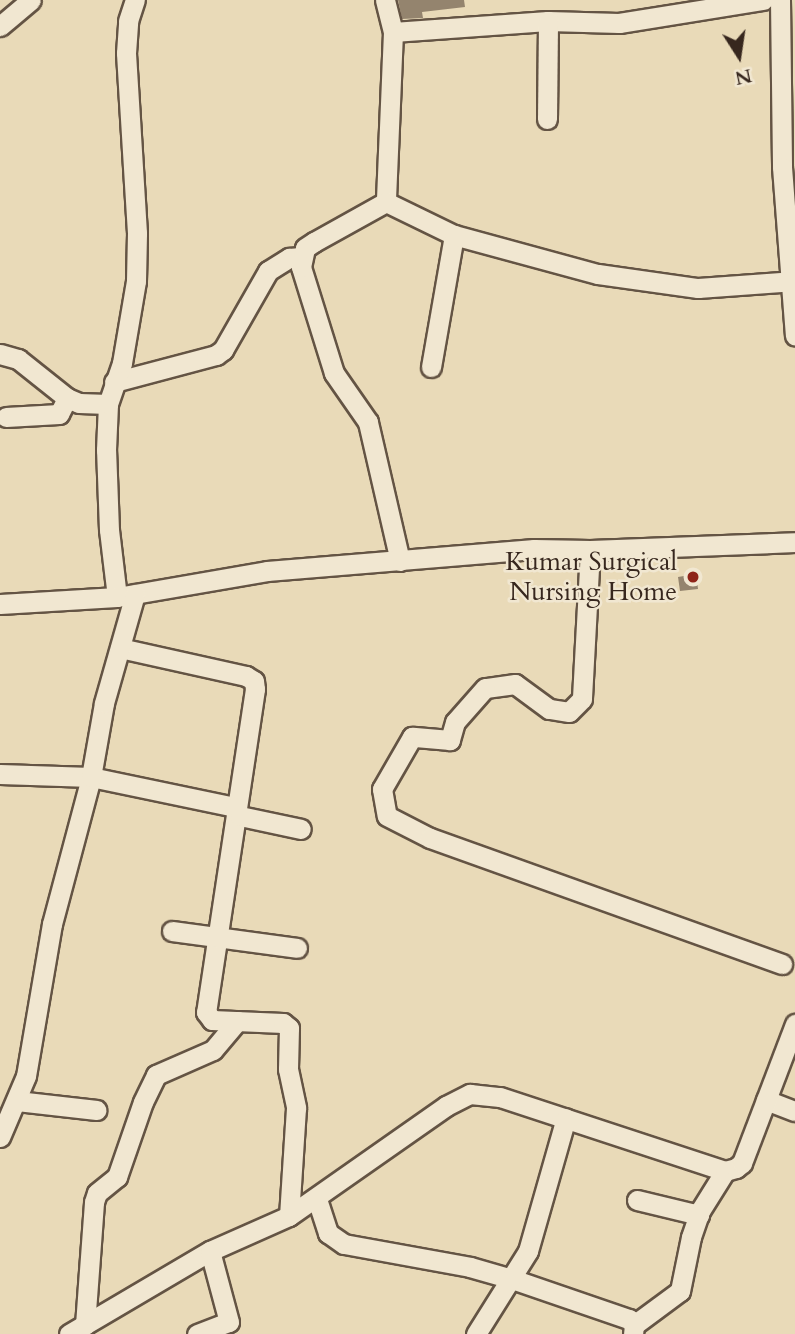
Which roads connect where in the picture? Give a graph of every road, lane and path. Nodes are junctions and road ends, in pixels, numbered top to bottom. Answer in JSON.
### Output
{"nodes":[{"id":1,"x":31,"y":0,"type":"edge"},
{"id":2,"x":135,"y":0,"type":"edge"},
{"id":3,"x":385,"y":0,"type":"edge"},
{"id":4,"x":763,"y":0,"type":"edge"},
{"id":5,"x":780,"y":0,"type":"edge"},
{"id":6,"x":548,"y":21,"type":"junction"},
{"id":7,"x":0,"y":26,"type":"edge"},
{"id":8,"x":393,"y":32,"type":"junction"},
{"id":9,"x":547,"y":119,"type":"dead end"},
{"id":10,"x":788,"y":166,"type":"edge"},
{"id":11,"x":386,"y":202,"type":"junction"},
{"id":12,"x":454,"y":234,"type":"junction"},
{"id":13,"x":301,"y":257,"type":"junction"},
{"id":14,"x":793,"y":281,"type":"edge"},
{"id":15,"x":795,"y":336,"type":"edge"},
{"id":16,"x":0,"y":354,"type":"edge"},
{"id":17,"x":430,"y":367,"type":"dead end"},
{"id":18,"x":114,"y":382,"type":"junction"},
{"id":19,"x":67,"y":398,"type":"junction"},
{"id":20,"x":108,"y":404,"type":"junction"},
{"id":21,"x":6,"y":417,"type":"dead end"},
{"id":22,"x":795,"y":542,"type":"edge"},
{"id":23,"x":590,"y":550,"type":"junction"},
{"id":24,"x":400,"y":561,"type":"junction"},
{"id":25,"x":126,"y":595,"type":"junction"},
{"id":26,"x":0,"y":604,"type":"edge"},
{"id":27,"x":120,"y":648,"type":"junction"},
{"id":28,"x":0,"y":775,"type":"edge"},
{"id":29,"x":90,"y":777,"type":"junction"},
{"id":30,"x":235,"y":807,"type":"junction"},
{"id":31,"x":300,"y":829,"type":"dead end"},
{"id":32,"x":172,"y":931,"type":"dead end"},
{"id":33,"x":216,"y":937,"type":"junction"},
{"id":34,"x":297,"y":948,"type":"dead end"},
{"id":35,"x":782,"y":964,"type":"dead end"},
{"id":36,"x":237,"y":1021,"type":"junction"},
{"id":37,"x":795,"y":1024,"type":"edge"},
{"id":38,"x":795,"y":1073,"type":"edge"},
{"id":39,"x":775,"y":1079,"type":"junction"},
{"id":40,"x":766,"y":1100,"type":"junction"},
{"id":41,"x":17,"y":1101,"type":"junction"},
{"id":42,"x":96,"y":1110,"type":"dead end"},
{"id":43,"x":795,"y":1111,"type":"edge"},
{"id":44,"x":566,"y":1118,"type":"junction"},
{"id":45,"x":0,"y":1137,"type":"edge"},
{"id":46,"x":725,"y":1171,"type":"junction"},
{"id":47,"x":317,"y":1199,"type":"junction"},
{"id":48,"x":637,"y":1200,"type":"dead end"},
{"id":49,"x":699,"y":1215,"type":"junction"},
{"id":50,"x":289,"y":1216,"type":"junction"},
{"id":51,"x":210,"y":1251,"type":"junction"},
{"id":52,"x":512,"y":1279,"type":"junction"},
{"id":53,"x":634,"y":1329,"type":"edge"},
{"id":54,"x":77,"y":1330,"type":"edge"},
{"id":55,"x":197,"y":1334,"type":"edge"},
{"id":56,"x":476,"y":1334,"type":"edge"}],
"edges":[{"from":1,"to":7,"type":"street"},
{"from":2,"to":18,"type":"street"},
{"from":3,"to":8,"type":"street"},
{"from":4,"to":6,"type":"street"},
{"from":5,"to":10,"type":"street"},
{"from":6,"to":8,"type":"street"},
{"from":6,"to":9,"type":"street"},
{"from":8,"to":11,"type":"street"},
{"from":10,"to":14,"type":"street"},
{"from":11,"to":12,"type":"street"},
{"from":11,"to":13,"type":"street"},
{"from":12,"to":14,"type":"street"},
{"from":12,"to":17,"type":"street"},
{"from":13,"to":18,"type":"street"},
{"from":13,"to":24,"type":"street"},
{"from":14,"to":15,"type":"street"},
{"from":16,"to":19,"type":"street"},
{"from":18,"to":20,"type":"street"},
{"from":19,"to":20,"type":"street"},
{"from":19,"to":21,"type":"street"},
{"from":20,"to":25,"type":"street"},
{"from":22,"to":23,"type":"street"},
{"from":23,"to":24,"type":"street"},
{"from":23,"to":35,"type":"street"},
{"from":24,"to":25,"type":"street"},
{"from":25,"to":26,"type":"street"},
{"from":25,"to":27,"type":"street"},
{"from":27,"to":29,"type":"street"},
{"from":27,"to":30,"type":"street"},
{"from":28,"to":29,"type":"street"},
{"from":29,"to":30,"type":"street"},
{"from":29,"to":41,"type":"street"},
{"from":30,"to":31,"type":"street"},
{"from":30,"to":33,"type":"street"},
{"from":32,"to":33,"type":"street"},
{"from":33,"to":34,"type":"street"},
{"from":33,"to":36,"type":"street"},
{"from":36,"to":50,"type":"street"},
{"from":36,"to":54,"type":"street"},
{"from":37,"to":39,"type":"street"},
{"from":38,"to":39,"type":"street"},
{"from":39,"to":40,"type":"street"},
{"from":40,"to":43,"type":"street"},
{"from":40,"to":46,"type":"street"},
{"from":41,"to":42,"type":"street"},
{"from":41,"to":45,"type":"street"},
{"from":44,"to":46,"type":"street"},
{"from":44,"to":47,"type":"street"},
{"from":44,"to":52,"type":"street"},
{"from":46,"to":49,"type":"street"},
{"from":47,"to":50,"type":"street"},
{"from":47,"to":52,"type":"street"},
{"from":48,"to":49,"type":"street"},
{"from":49,"to":53,"type":"street"},
{"from":50,"to":51,"type":"street"},
{"from":51,"to":54,"type":"street"},
{"from":51,"to":55,"type":"street"},
{"from":52,"to":53,"type":"street"},
{"from":52,"to":56,"type":"street"}]}
